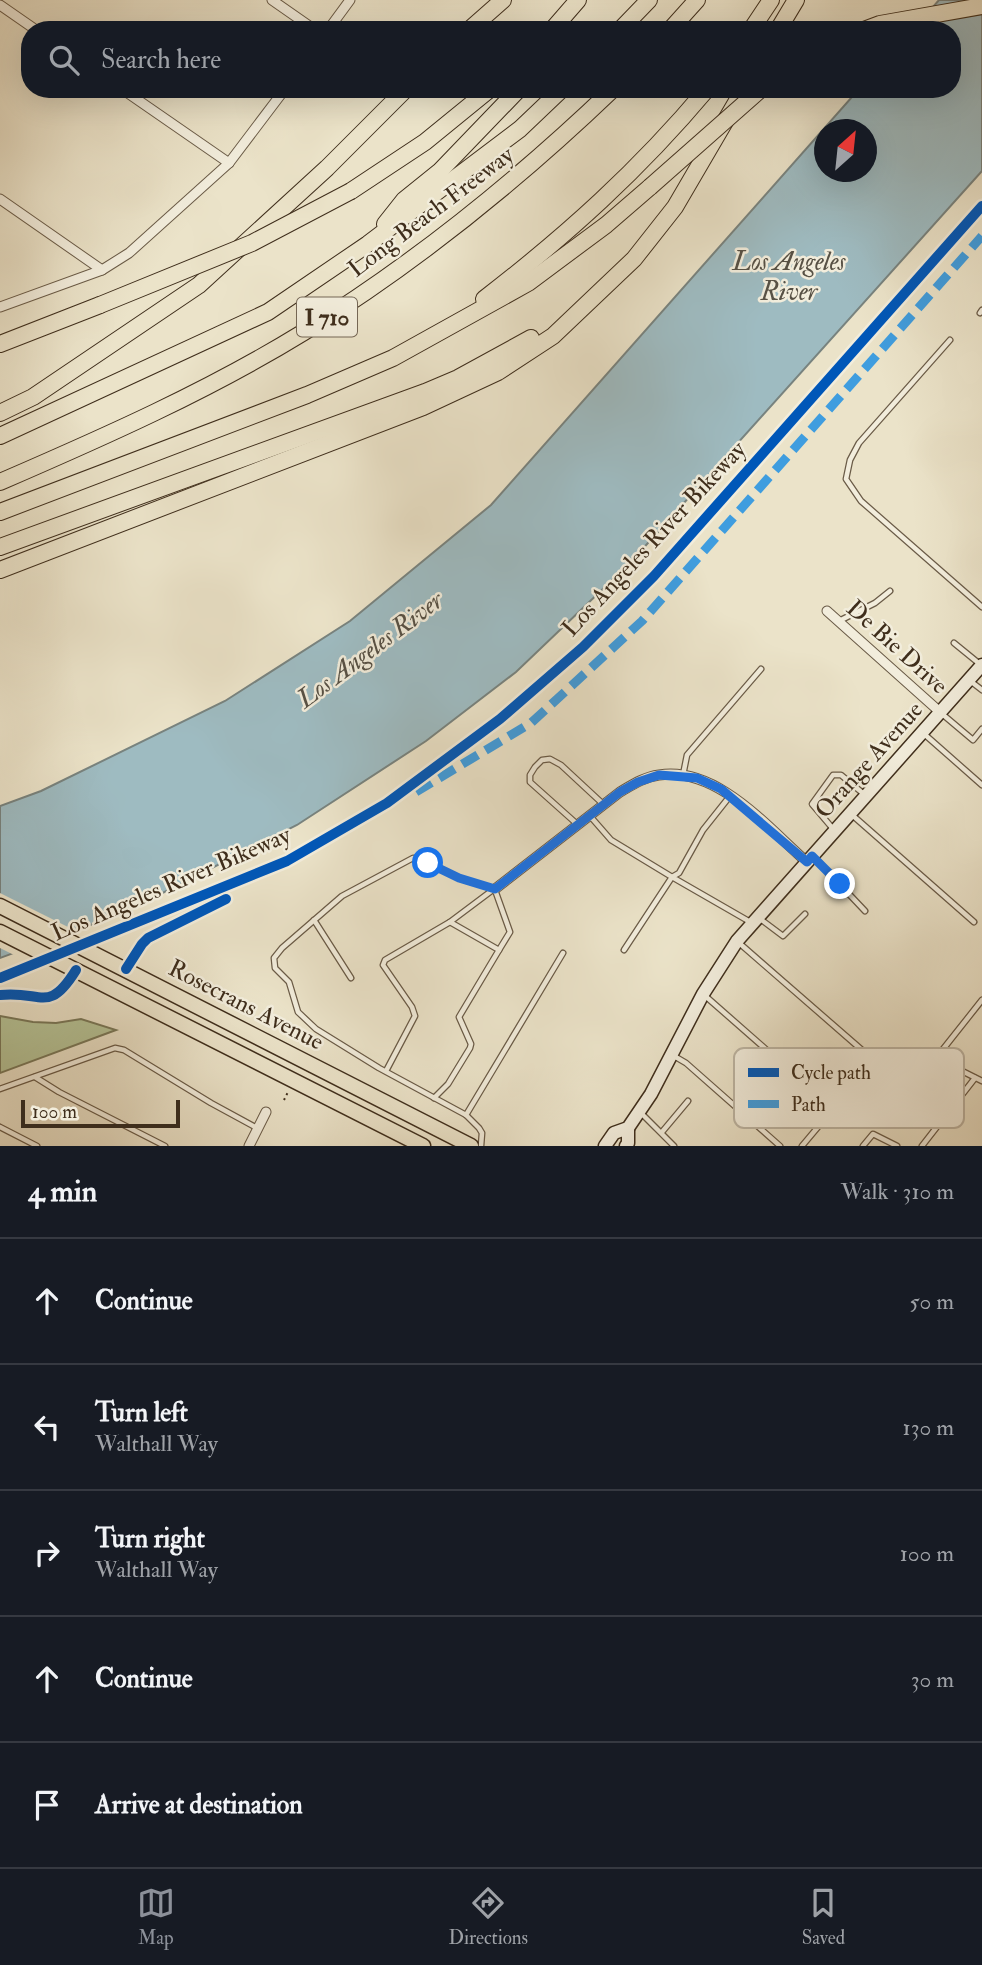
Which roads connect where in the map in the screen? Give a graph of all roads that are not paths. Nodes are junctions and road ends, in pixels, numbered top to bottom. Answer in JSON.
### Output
{"nodes":[{"id":1,"x":272,"y":0,"type":"edge"},
{"id":2,"x":350,"y":0,"type":"edge"},
{"id":3,"x":490,"y":0,"type":"edge"},
{"id":4,"x":503,"y":0,"type":"edge"},
{"id":5,"x":578,"y":0,"type":"edge"},
{"id":6,"x":586,"y":0,"type":"edge"},
{"id":7,"x":649,"y":0,"type":"edge"},
{"id":8,"x":697,"y":0,"type":"edge"},
{"id":9,"x":771,"y":0,"type":"edge"},
{"id":10,"x":796,"y":0,"type":"edge"},
{"id":11,"x":0,"y":5,"type":"edge"},
{"id":12,"x":982,"y":6,"type":"edge"},
{"id":13,"x":982,"y":15,"type":"edge"},
{"id":14,"x":23,"y":21,"type":"edge"},
{"id":15,"x":302,"y":21,"type":"edge"},
{"id":16,"x":335,"y":21,"type":"edge"},
{"id":17,"x":470,"y":21,"type":"edge"},
{"id":18,"x":480,"y":21,"type":"edge"},
{"id":19,"x":560,"y":21,"type":"edge"},
{"id":20,"x":571,"y":21,"type":"edge"},
{"id":21,"x":629,"y":21,"type":"edge"},
{"id":22,"x":678,"y":21,"type":"edge"},
{"id":23,"x":757,"y":21,"type":"edge"},
{"id":24,"x":784,"y":21,"type":"edge"},
{"id":25,"x":903,"y":21,"type":"edge"},
{"id":26,"x":909,"y":21,"type":"edge"},
{"id":27,"x":135,"y":98,"type":"edge"},
{"id":28,"x":278,"y":98,"type":"edge"},
{"id":29,"x":396,"y":98,"type":"edge"},
{"id":30,"x":479,"y":98,"type":"edge"},
{"id":31,"x":510,"y":98,"type":"edge"},
{"id":32,"x":553,"y":98,"type":"edge"},
{"id":33,"x":604,"y":98,"type":"edge"},
{"id":34,"x":699,"y":98,"type":"edge"},
{"id":35,"x":739,"y":98,"type":"edge"},
{"id":36,"x":751,"y":98,"type":"edge"},
{"id":37,"x":229,"y":163,"type":"junction"},
{"id":38,"x":0,"y":199,"type":"edge"},
{"id":39,"x":368,"y":244,"type":"junction"},
{"id":40,"x":102,"y":270,"type":"junction"},
{"id":41,"x":0,"y":307,"type":"edge"},
{"id":42,"x":578,"y":312,"type":"junction"},
{"id":43,"x":446,"y":328,"type":"junction"},
{"id":44,"x":950,"y":340,"type":"dead end"},
{"id":45,"x":0,"y":344,"type":"edge"},
{"id":46,"x":0,"y":413,"type":"edge"},
{"id":47,"x":0,"y":436,"type":"edge"},
{"id":48,"x":0,"y":482,"type":"edge"},
{"id":49,"x":0,"y":512,"type":"edge"},
{"id":50,"x":0,"y":547,"type":"edge"},
{"id":51,"x":0,"y":570,"type":"edge"},
{"id":52,"x":890,"y":592,"type":"dead end"},
{"id":53,"x":982,"y":607,"type":"edge"},
{"id":54,"x":827,"y":611,"type":"dead end"},
{"id":55,"x":838,"y":621,"type":"junction"},
{"id":56,"x":954,"y":643,"type":"dead end"},
{"id":57,"x":982,"y":665,"type":"edge"},
{"id":58,"x":761,"y":669,"type":"dead end"},
{"id":59,"x":969,"y":680,"type":"junction"},
{"id":60,"x":982,"y":691,"type":"edge"},
{"id":61,"x":940,"y":712,"type":"junction"},
{"id":62,"x":982,"y":729,"type":"edge"},
{"id":63,"x":923,"y":732,"type":"junction"},
{"id":64,"x":683,"y":776,"type":"junction"},
{"id":65,"x":982,"y":785,"type":"edge"},
{"id":66,"x":731,"y":796,"type":"junction"},
{"id":67,"x":866,"y":796,"type":"junction"},
{"id":68,"x":603,"y":804,"type":"junction"},
{"id":69,"x":850,"y":814,"type":"junction"},
{"id":70,"x":589,"y":816,"type":"junction"},
{"id":71,"x":578,"y":825,"type":"junction"},
{"id":72,"x":835,"y":830,"type":"junction"},
{"id":73,"x":810,"y":859,"type":"junction"},
{"id":74,"x":672,"y":877,"type":"junction"},
{"id":75,"x":495,"y":889,"type":"junction"},
{"id":76,"x":0,"y":906,"type":"edge"},
{"id":77,"x":865,"y":911,"type":"dead end"},
{"id":78,"x":805,"y":914,"type":"dead end"},
{"id":79,"x":314,"y":920,"type":"junction"},
{"id":80,"x":755,"y":920,"type":"junction"},
{"id":81,"x":450,"y":922,"type":"junction"},
{"id":82,"x":974,"y":922,"type":"dead end"},
{"id":83,"x":0,"y":932,"type":"edge"},
{"id":84,"x":737,"y":941,"type":"junction"},
{"id":85,"x":499,"y":950,"type":"junction"},
{"id":86,"x":624,"y":950,"type":"dead end"},
{"id":87,"x":563,"y":953,"type":"dead end"},
{"id":88,"x":351,"y":978,"type":"dead end"},
{"id":89,"x":703,"y":994,"type":"junction"},
{"id":90,"x":982,"y":1000,"type":"edge"},
{"id":91,"x":765,"y":1048,"type":"edge"},
{"id":92,"x":859,"y":1048,"type":"edge"},
{"id":93,"x":944,"y":1048,"type":"edge"},
{"id":94,"x":673,"y":1056,"type":"junction"},
{"id":95,"x":386,"y":1071,"type":"junction"},
{"id":96,"x":964,"y":1072,"type":"edge"},
{"id":97,"x":34,"y":1077,"type":"junction"},
{"id":98,"x":975,"y":1077,"type":"junction"},
{"id":99,"x":982,"y":1081,"type":"edge"},
{"id":100,"x":0,"y":1089,"type":"edge"},
{"id":101,"x":964,"y":1092,"type":"edge"},
{"id":102,"x":434,"y":1098,"type":"junction"},
{"id":103,"x":688,"y":1101,"type":"dead end"},
{"id":104,"x":734,"y":1105,"type":"edge"},
{"id":105,"x":266,"y":1112,"type":"dead end"},
{"id":106,"x":639,"y":1112,"type":"junction"},
{"id":107,"x":466,"y":1115,"type":"junction"},
{"id":108,"x":0,"y":1127,"type":"edge"},
{"id":109,"x":258,"y":1128,"type":"junction"},
{"id":110,"x":628,"y":1128,"type":"junction"},
{"id":111,"x":760,"y":1128,"type":"edge"},
{"id":112,"x":818,"y":1128,"type":"edge"},
{"id":113,"x":936,"y":1128,"type":"edge"},
{"id":114,"x":662,"y":1132,"type":"junction"},
{"id":115,"x":37,"y":1146,"type":"edge"},
{"id":116,"x":165,"y":1146,"type":"edge"},
{"id":117,"x":249,"y":1146,"type":"edge"},
{"id":118,"x":423,"y":1146,"type":"edge"},
{"id":119,"x":471,"y":1146,"type":"edge"},
{"id":120,"x":481,"y":1146,"type":"edge"},
{"id":121,"x":606,"y":1146,"type":"edge"},
{"id":122,"x":626,"y":1146,"type":"edge"},
{"id":123,"x":674,"y":1146,"type":"edge"},
{"id":124,"x":780,"y":1146,"type":"edge"},
{"id":125,"x":802,"y":1146,"type":"edge"},
{"id":126,"x":863,"y":1146,"type":"edge"},
{"id":127,"x":897,"y":1146,"type":"edge"},
{"id":128,"x":922,"y":1146,"type":"edge"}],
"edges":[{"from":1,"to":15,"type":"street"},
{"from":2,"to":16,"type":"street"},
{"from":3,"to":17,"type":"highway"},
{"from":4,"to":18,"type":"highway"},
{"from":5,"to":19,"type":"highway"},
{"from":6,"to":20,"type":"highway"},
{"from":7,"to":21,"type":"highway"},
{"from":8,"to":22,"type":"highway"},
{"from":9,"to":23,"type":"highway"},
{"from":10,"to":24,"type":"highway"},
{"from":11,"to":14,"type":"street"},
{"from":12,"to":25,"type":"highway"},
{"from":13,"to":26,"type":"highway"},
{"from":27,"to":37,"type":"street"},
{"from":28,"to":37,"type":"street"},
{"from":29,"to":46,"type":"highway"},
{"from":30,"to":45,"type":"highway","bridge":true},
{"from":31,"to":39,"type":"highway"},
{"from":32,"to":39,"type":"highway","name":"Long Beach Freeway","number":"I 710"},
{"from":33,"to":48,"type":"highway","name":"Long Beach Freeway","number":"I 710"},
{"from":34,"to":43,"type":"highway"},
{"from":35,"to":42,"type":"highway"},
{"from":36,"to":43,"type":"highway","bridge":true},
{"from":37,"to":40,"type":"street"},
{"from":38,"to":40,"type":"street"},
{"from":39,"to":47,"type":"highway","name":"Long Beach Freeway","number":"I 710"},
{"from":40,"to":41,"type":"street"},
{"from":42,"to":50,"type":"highway"},
{"from":42,"to":51,"type":"highway"},
{"from":43,"to":49,"type":"highway"},
{"from":44,"to":53,"type":"lane"},
{"from":52,"to":55,"type":"lane"},
{"from":54,"to":55,"type":"street","name":"De Bie Drive"},
{"from":55,"to":61,"type":"street","name":"De Bie Drive"},
{"from":56,"to":57,"type":"lane"},
{"from":57,"to":59,"type":"street","name":"Orange Avenue"},
{"from":58,"to":64,"type":"lane"},
{"from":59,"to":60,"type":"lane"},
{"from":59,"to":61,"type":"street","name":"Orange Avenue"},
{"from":61,"to":62,"type":"lane"},
{"from":61,"to":63,"type":"street","name":"Orange Avenue"},
{"from":63,"to":65,"type":"lane"},
{"from":63,"to":67,"type":"street","name":"Orange Avenue"},
{"from":64,"to":66,"type":"street"},
{"from":64,"to":68,"type":"street"},
{"from":66,"to":73,"type":"street"},
{"from":66,"to":74,"type":"lane"},
{"from":67,"to":69,"type":"street","name":"Orange Avenue"},
{"from":67,"to":72,"type":"lane"},
{"from":68,"to":70,"type":"street"},
{"from":68,"to":71,"type":"lane"},
{"from":69,"to":72,"type":"street","name":"Orange Avenue"},
{"from":69,"to":82,"type":"lane"},
{"from":70,"to":71,"type":"street"},
{"from":70,"to":74,"type":"lane"},
{"from":71,"to":75,"type":"street"},
{"from":72,"to":73,"type":"street","name":"Orange Avenue"},
{"from":73,"to":77,"type":"lane"},
{"from":73,"to":80,"type":"street","name":"Orange Avenue"},
{"from":74,"to":80,"type":"lane"},
{"from":74,"to":86,"type":"lane"},
{"from":75,"to":79,"type":"lane"},
{"from":75,"to":81,"type":"lane"},
{"from":75,"to":85,"type":"lane"},
{"from":76,"to":119,"type":"main road","name":"Rosecrans Avenue"},
{"from":78,"to":80,"type":"lane"},
{"from":79,"to":88,"type":"lane"},
{"from":79,"to":95,"type":"lane"},
{"from":80,"to":84,"type":"street","name":"Orange Avenue"},
{"from":81,"to":85,"type":"lane"},
{"from":81,"to":95,"type":"lane"},
{"from":83,"to":118,"type":"main road","name":"Rosecrans Avenue"},
{"from":84,"to":89,"type":"street","name":"Orange Avenue"},
{"from":84,"to":92,"type":"lane"},
{"from":85,"to":102,"type":"lane"},
{"from":87,"to":107,"type":"lane"},
{"from":89,"to":91,"type":"lane"},
{"from":89,"to":94,"type":"street","name":"Orange Avenue"},
{"from":90,"to":93,"type":"lane"},
{"from":94,"to":104,"type":"lane"},
{"from":94,"to":106,"type":"street","name":"Orange Avenue"},
{"from":95,"to":102,"type":"lane"},
{"from":96,"to":98,"type":"lane"},
{"from":97,"to":100,"type":"lane"},
{"from":97,"to":109,"type":"lane"},
{"from":97,"to":116,"type":"lane"},
{"from":98,"to":99,"type":"lane"},
{"from":98,"to":101,"type":"lane"},
{"from":102,"to":107,"type":"lane"},
{"from":103,"to":114,"type":"lane"},
{"from":105,"to":109,"type":"street"},
{"from":106,"to":110,"type":"street","name":"Orange Avenue"},
{"from":106,"to":114,"type":"lane"},
{"from":107,"to":120,"type":"lane"},
{"from":108,"to":115,"type":"lane"},
{"from":109,"to":117,"type":"street"},
{"from":110,"to":121,"type":"street","name":"Orange Avenue"},
{"from":110,"to":122,"type":"street","name":"Orange Avenue"},
{"from":111,"to":124,"type":"lane"},
{"from":112,"to":125,"type":"lane"},
{"from":113,"to":128,"type":"lane"},
{"from":114,"to":123,"type":"lane"},
{"from":126,"to":127,"type":"lane"}]}
